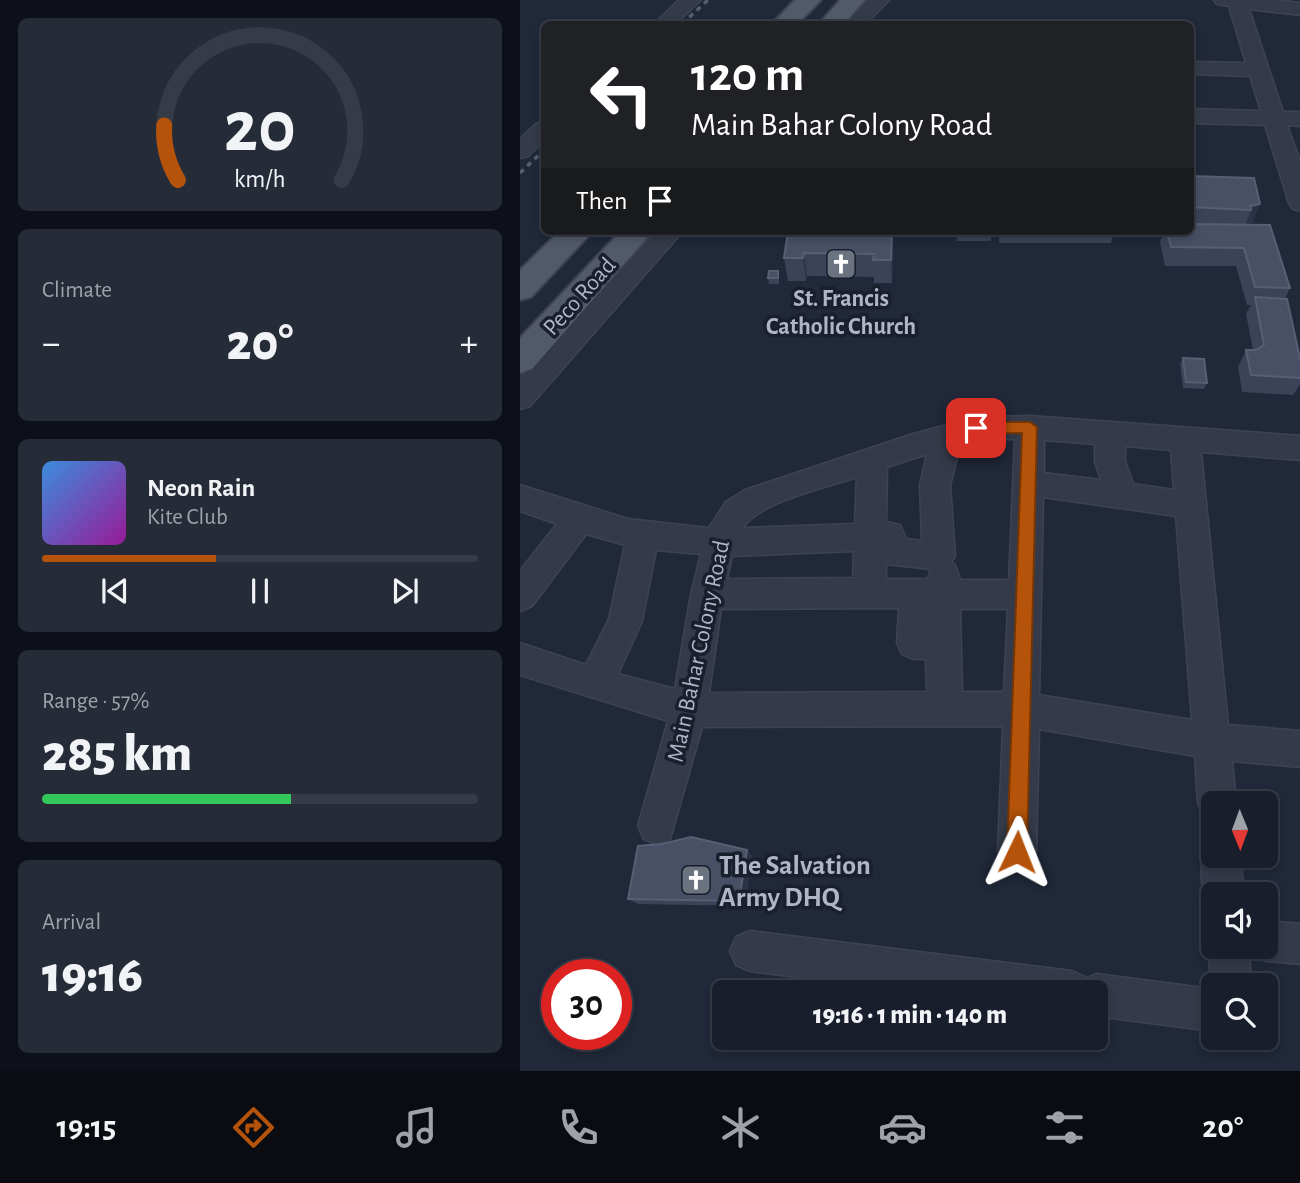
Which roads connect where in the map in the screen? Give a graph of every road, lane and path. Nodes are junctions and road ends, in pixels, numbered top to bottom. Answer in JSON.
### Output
{"nodes":[{"id":1,"x":691,"y":0,"type":"edge"},
{"id":2,"x":854,"y":0,"type":"edge"},
{"id":3,"x":879,"y":0,"type":"edge"},
{"id":4,"x":1231,"y":1,"type":"edge"},
{"id":5,"x":1300,"y":9,"type":"edge"},
{"id":6,"x":667,"y":21,"type":"edge"},
{"id":7,"x":834,"y":21,"type":"edge"},
{"id":8,"x":858,"y":21,"type":"edge"},
{"id":9,"x":1194,"y":68,"type":"edge"},
{"id":10,"x":1260,"y":70,"type":"junction"},
{"id":11,"x":1194,"y":116,"type":"edge"},
{"id":12,"x":1275,"y":118,"type":"junction"},
{"id":13,"x":1300,"y":119,"type":"edge"},
{"id":14,"x":541,"y":132,"type":"edge"},
{"id":15,"x":520,"y":151,"type":"edge"},
{"id":16,"x":1300,"y":203,"type":"edge"},
{"id":17,"x":574,"y":235,"type":"edge"},
{"id":18,"x":612,"y":235,"type":"edge"},
{"id":19,"x":634,"y":235,"type":"edge"},
{"id":20,"x":667,"y":235,"type":"edge"},
{"id":21,"x":520,"y":289,"type":"edge"},
{"id":22,"x":520,"y":329,"type":"edge"},
{"id":23,"x":520,"y":360,"type":"edge"},
{"id":24,"x":520,"y":398,"type":"edge"},
{"id":25,"x":1030,"y":427,"type":"junction"},
{"id":26,"x":1110,"y":434,"type":"junction"},
{"id":27,"x":939,"y":439,"type":"junction"},
{"id":28,"x":1184,"y":439,"type":"junction"},
{"id":29,"x":1300,"y":448,"type":"edge"},
{"id":30,"x":872,"y":460,"type":"junction"},
{"id":31,"x":1045,"y":485,"type":"dead end"},
{"id":32,"x":1122,"y":496,"type":"junction"},
{"id":33,"x":520,"y":499,"type":"edge"},
{"id":34,"x":1191,"y":505,"type":"junction"},
{"id":35,"x":580,"y":517,"type":"junction"},
{"id":36,"x":641,"y":535,"type":"junction"},
{"id":37,"x":870,"y":537,"type":"junction"},
{"id":38,"x":720,"y":542,"type":"junction"},
{"id":39,"x":939,"y":556,"type":"junction"},
{"id":40,"x":869,"y":593,"type":"junction"},
{"id":41,"x":707,"y":594,"type":"junction"},
{"id":42,"x":930,"y":594,"type":"junction"},
{"id":43,"x":1025,"y":595,"type":"junction"},
{"id":44,"x":520,"y":596,"type":"edge"},
{"id":45,"x":520,"y":659,"type":"edge"},
{"id":46,"x":595,"y":684,"type":"junction"},
{"id":47,"x":1021,"y":709,"type":"junction"},
{"id":48,"x":689,"y":710,"type":"junction"},
{"id":49,"x":946,"y":710,"type":"junction"},
{"id":50,"x":1212,"y":741,"type":"junction"},
{"id":51,"x":1300,"y":749,"type":"edge"},
{"id":52,"x":1216,"y":791,"type":"edge"},
{"id":53,"x":657,"y":827,"type":"dead end"},
{"id":54,"x":1017,"y":852,"type":"dead end"},
{"id":55,"x":1278,"y":942,"type":"edge"},
{"id":56,"x":1300,"y":944,"type":"edge"},
{"id":57,"x":750,"y":951,"type":"dead end"},
{"id":58,"x":978,"y":980,"type":"edge"},
{"id":59,"x":1108,"y":997,"type":"edge"},
{"id":60,"x":1201,"y":1008,"type":"edge"}],
"edges":[{"from":1,"to":6,"type":"street"},
{"from":2,"to":7,"type":"main road"},
{"from":3,"to":8,"type":"street"},
{"from":4,"to":5,"type":"street"},
{"from":4,"to":10,"type":"street"},
{"from":9,"to":10,"type":"street"},
{"from":10,"to":12,"type":"street"},
{"from":11,"to":12,"type":"street"},
{"from":12,"to":13,"type":"street"},
{"from":12,"to":16,"type":"street"},
{"from":14,"to":15,"type":"street"},
{"from":17,"to":21,"type":"main road","name":"Peco Road"},
{"from":18,"to":22,"type":"main road"},
{"from":19,"to":23,"type":"main road","name":"Peco Road"},
{"from":20,"to":24,"type":"street"},
{"from":25,"to":26,"type":"street","name":"Main Bahar Colony Road"},
{"from":25,"to":27,"type":"street","name":"Main Bahar Colony Road"},
{"from":25,"to":43,"type":"street"},
{"from":26,"to":28,"type":"street","name":"Main Bahar Colony Road"},
{"from":26,"to":32,"type":"street"},
{"from":27,"to":30,"type":"street","name":"Main Bahar Colony Road"},
{"from":27,"to":39,"type":"street"},
{"from":28,"to":29,"type":"street","name":"Main Bahar Colony Road"},
{"from":28,"to":34,"type":"street"},
{"from":30,"to":37,"type":"street"},
{"from":30,"to":38,"type":"street","name":"Main Bahar Colony Road"},
{"from":31,"to":32,"type":"street"},
{"from":32,"to":34,"type":"street"},
{"from":33,"to":35,"type":"street"},
{"from":34,"to":50,"type":"street"},
{"from":35,"to":36,"type":"street"},
{"from":35,"to":44,"type":"street"},
{"from":36,"to":38,"type":"street"},
{"from":36,"to":46,"type":"street"},
{"from":37,"to":38,"type":"street"},
{"from":37,"to":39,"type":"street"},
{"from":37,"to":40,"type":"street"},
{"from":38,"to":41,"type":"street","name":"Main Bahar Colony Road"},
{"from":39,"to":42,"type":"street"},
{"from":40,"to":41,"type":"street"},
{"from":40,"to":42,"type":"street"},
{"from":41,"to":48,"type":"street","name":"Main Bahar Colony Road"},
{"from":42,"to":43,"type":"street"},
{"from":42,"to":49,"type":"street"},
{"from":43,"to":47,"type":"street"},
{"from":45,"to":46,"type":"street"},
{"from":46,"to":48,"type":"street"},
{"from":47,"to":49,"type":"street"},
{"from":47,"to":50,"type":"street"},
{"from":47,"to":54,"type":"street"},
{"from":48,"to":49,"type":"street"},
{"from":48,"to":53,"type":"street","name":"Main Bahar Colony Road"},
{"from":50,"to":51,"type":"street"},
{"from":50,"to":52,"type":"street"},
{"from":55,"to":56,"type":"street"},
{"from":57,"to":58,"type":"street"},
{"from":59,"to":60,"type":"street"}]}
